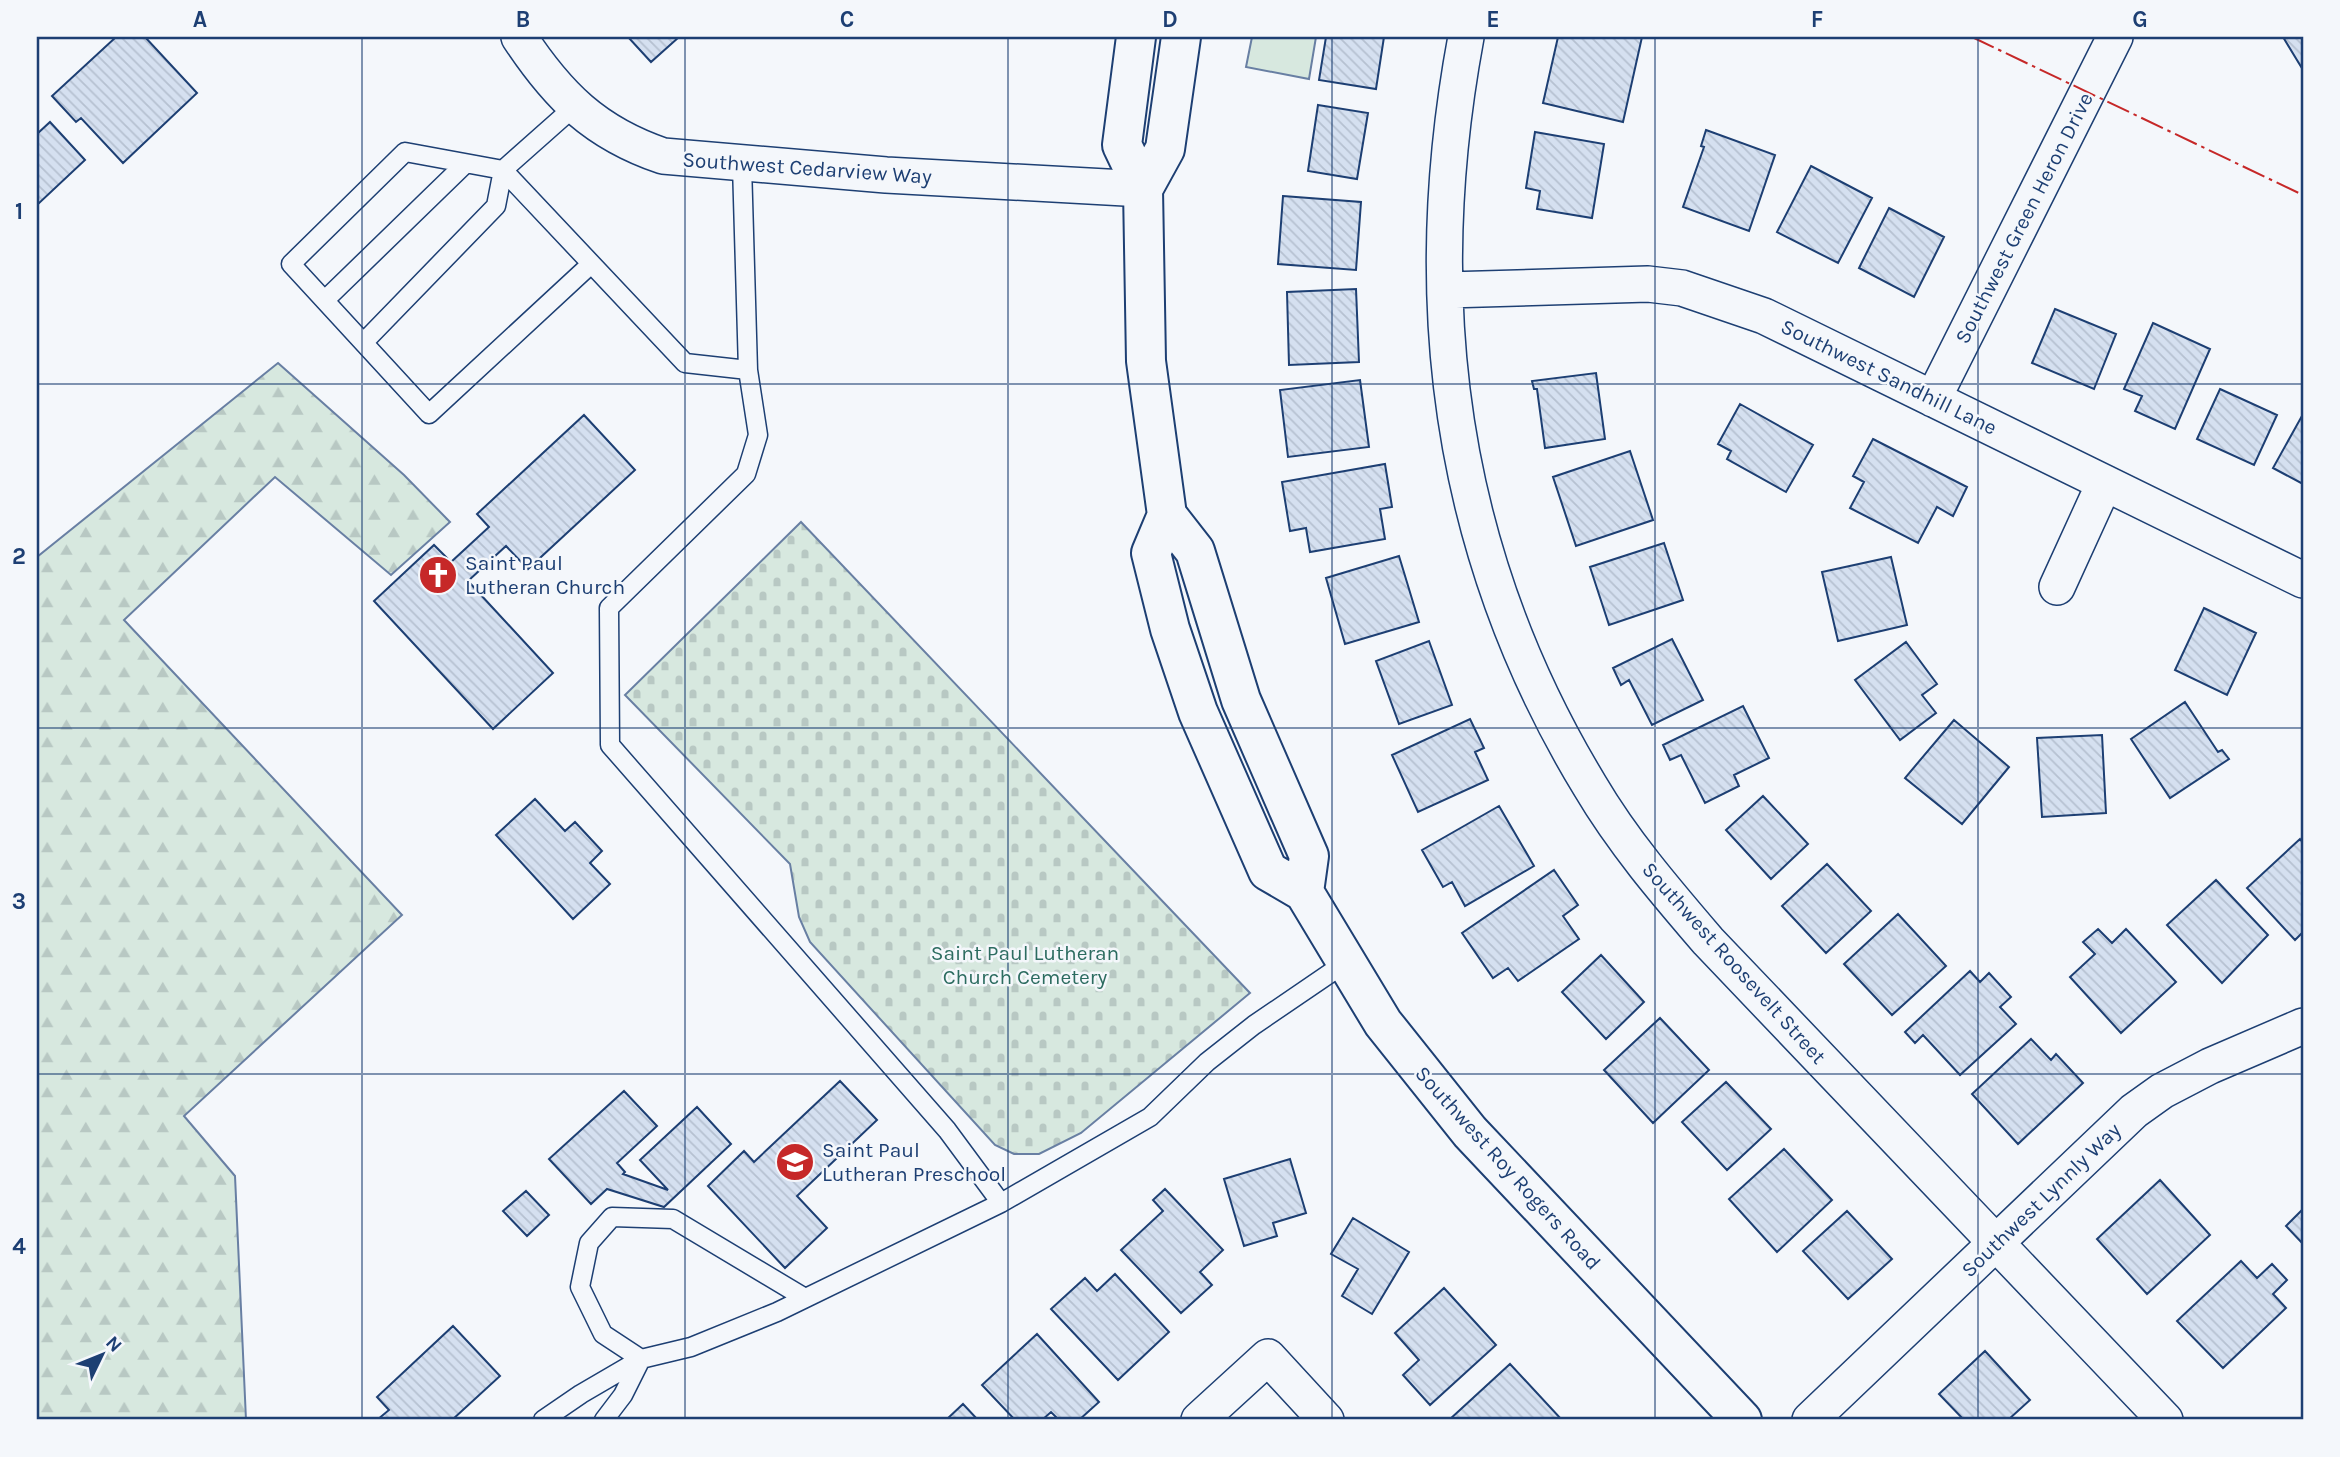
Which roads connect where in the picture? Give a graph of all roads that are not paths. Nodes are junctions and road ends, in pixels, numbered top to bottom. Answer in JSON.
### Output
{"nodes":[{"id":1,"x":519,"y":37,"type":"edge"},
{"id":2,"x":1136,"y":37,"type":"edge"},
{"id":3,"x":1181,"y":37,"type":"edge"},
{"id":4,"x":1466,"y":37,"type":"edge"},
{"id":5,"x":2115,"y":37,"type":"edge"},
{"id":6,"x":574,"y":107,"type":"junction"},
{"id":7,"x":464,"y":165,"type":"junction"},
{"id":8,"x":742,"y":165,"type":"junction"},
{"id":9,"x":503,"y":170,"type":"junction"},
{"id":10,"x":1143,"y":189,"type":"junction"},
{"id":11,"x":590,"y":265,"type":"junction"},
{"id":12,"x":1447,"y":290,"type":"junction"},
{"id":13,"x":325,"y":300,"type":"junction"},
{"id":14,"x":364,"y":342,"type":"junction"},
{"id":15,"x":748,"y":370,"type":"junction"},
{"id":16,"x":1933,"y":399,"type":"junction"},
{"id":17,"x":2104,"y":484,"type":"junction"},
{"id":18,"x":2303,"y":580,"type":"edge"},
{"id":19,"x":2057,"y":587,"type":"dead end"},
{"id":20,"x":1345,"y":962,"type":"junction"},
{"id":21,"x":2303,"y":1026,"type":"edge"},
{"id":22,"x":1001,"y":1203,"type":"junction"},
{"id":23,"x":1995,"y":1244,"type":"junction"},
{"id":24,"x":805,"y":1298,"type":"junction"},
{"id":25,"x":641,"y":1359,"type":"junction"},
{"id":26,"x":543,"y":1420,"type":"edge"},
{"id":27,"x":604,"y":1420,"type":"edge"},
{"id":28,"x":1199,"y":1420,"type":"edge"},
{"id":29,"x":1326,"y":1420,"type":"edge"},
{"id":30,"x":1742,"y":1420,"type":"edge"},
{"id":31,"x":1810,"y":1420,"type":"edge"},
{"id":32,"x":2165,"y":1420,"type":"edge"}],
"edges":[{"from":1,"to":6,"type":"street","name":"Southwest Cedarview Way"},
{"from":2,"to":10,"type":"main road","name":"Southwest Roy Rogers Road"},
{"from":3,"to":10,"type":"main road","name":"Southwest Roy Rogers Road"},
{"from":4,"to":12,"type":"street","name":"Southwest Roosevelt Street"},
{"from":5,"to":16,"type":"street","name":"Southwest Green Heron Drive"},
{"from":6,"to":8,"type":"street","name":"Southwest Cedarview Way"},
{"from":6,"to":9,"type":"lane"},
{"from":7,"to":9,"type":"lane"},
{"from":7,"to":13,"type":"lane"},
{"from":7,"to":13,"type":"lane"},
{"from":8,"to":10,"type":"street","name":"Southwest Cedarview Way"},
{"from":8,"to":15,"type":"lane"},
{"from":9,"to":11,"type":"lane"},
{"from":9,"to":14,"type":"lane"},
{"from":10,"to":20,"type":"main road","name":"Southwest Roy Rogers Road"},
{"from":11,"to":14,"type":"lane"},
{"from":11,"to":15,"type":"lane"},
{"from":12,"to":16,"type":"street","name":"Southwest Sandhill Lane"},
{"from":12,"to":23,"type":"street","name":"Southwest Roosevelt Street"},
{"from":13,"to":14,"type":"lane"},
{"from":15,"to":22,"type":"lane"},
{"from":16,"to":17,"type":"street","name":"Southwest Sandhill Lane"},
{"from":17,"to":18,"type":"street","name":"Southwest Sandhill Lane"},
{"from":17,"to":19,"type":"street"},
{"from":20,"to":22,"type":"lane"},
{"from":20,"to":30,"type":"main road","name":"Southwest Roy Rogers Road"},
{"from":21,"to":23,"type":"street","name":"Southwest Lynnly Way"},
{"from":22,"to":24,"type":"lane"},
{"from":23,"to":31,"type":"street","name":"Southwest Lynnly Way"},
{"from":23,"to":32,"type":"street","name":"Southwest Roosevelt Street"},
{"from":24,"to":25,"type":"lane"},
{"from":24,"to":25,"type":"lane"},
{"from":25,"to":26,"type":"lane"},
{"from":25,"to":27,"type":"lane"},
{"from":28,"to":29,"type":"street"}]}
